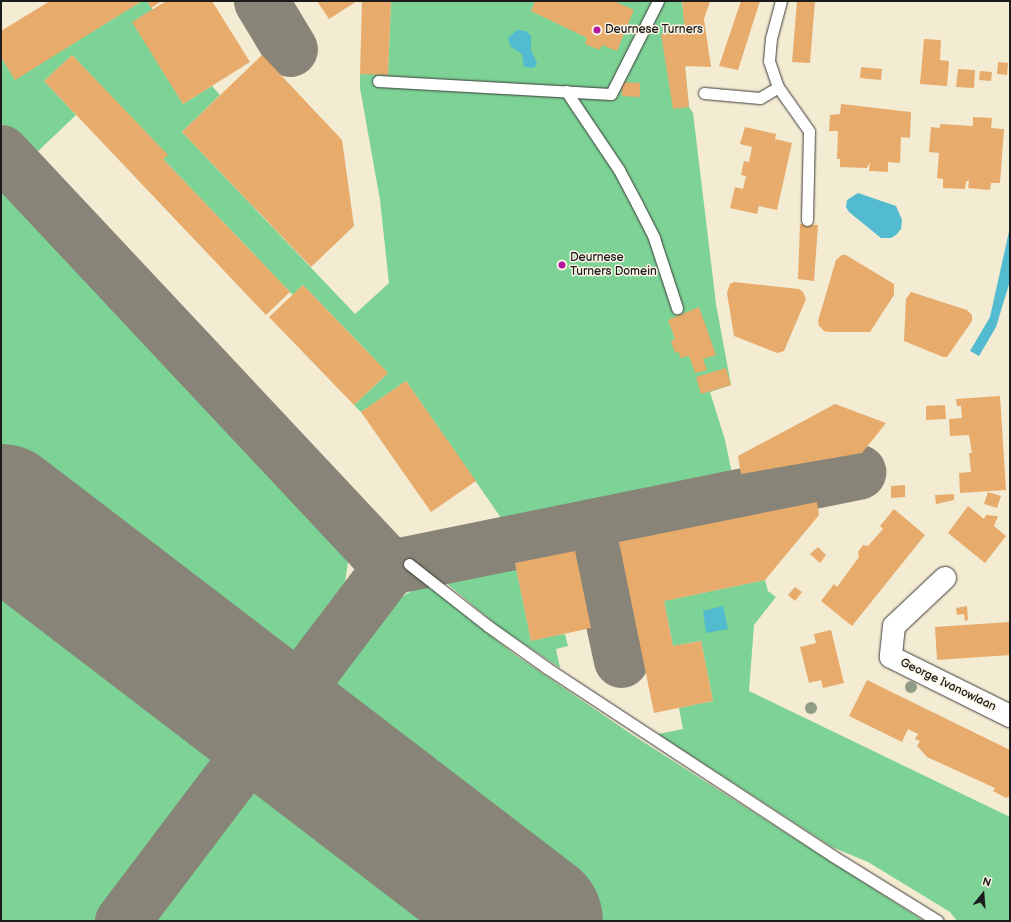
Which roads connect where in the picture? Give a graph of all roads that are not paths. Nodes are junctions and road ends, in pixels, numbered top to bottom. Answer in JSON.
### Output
{"nodes":[{"id":1,"x":658,"y":1,"type":"edge"},
{"id":2,"x":781,"y":1,"type":"edge"},
{"id":3,"x":378,"y":81,"type":"dead end"},
{"id":4,"x":778,"y":87,"type":"junction"},
{"id":5,"x":566,"y":92,"type":"junction"},
{"id":6,"x":704,"y":93,"type":"dead end"},
{"id":7,"x":807,"y":220,"type":"dead end"},
{"id":8,"x":676,"y":308,"type":"dead end"},
{"id":9,"x":409,"y":564,"type":"dead end"},
{"id":10,"x":945,"y":578,"type":"dead end"},
{"id":11,"x":1010,"y":716,"type":"edge"},
{"id":12,"x":938,"y":921,"type":"edge"}],
"edges":[{"from":1,"to":5,"type":"lane"},
{"from":2,"to":4,"type":"lane"},
{"from":3,"to":5,"type":"lane"},
{"from":4,"to":6,"type":"lane"},
{"from":4,"to":7,"type":"lane"},
{"from":5,"to":8,"type":"lane"},
{"from":9,"to":12,"type":"lane"},
{"from":10,"to":11,"type":"street","name":"George Ivanowlaan"}]}
